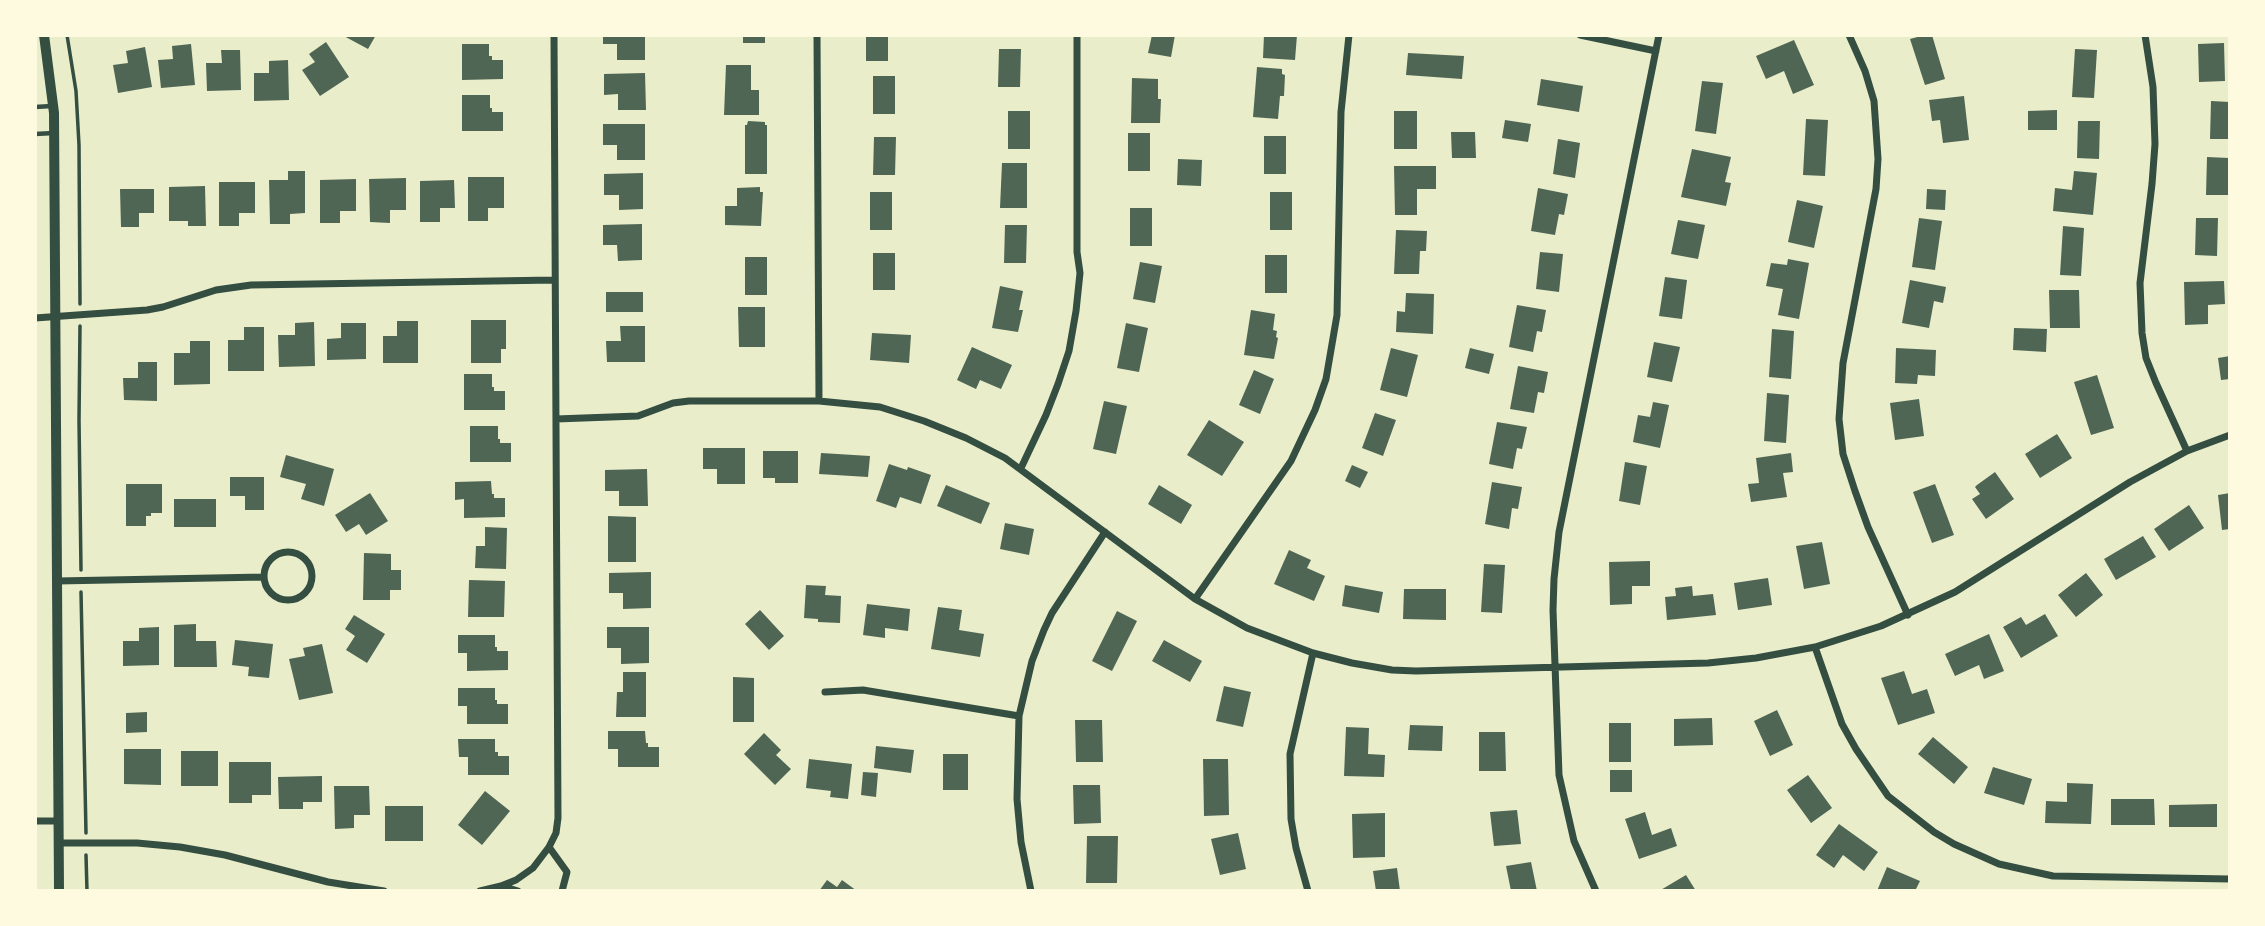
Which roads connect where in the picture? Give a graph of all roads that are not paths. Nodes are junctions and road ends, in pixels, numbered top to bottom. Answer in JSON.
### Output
{"nodes":[{"id":1,"x":44,"y":35,"type":"edge"},
{"id":2,"x":554,"y":35,"type":"edge"},
{"id":3,"x":817,"y":35,"type":"edge"},
{"id":4,"x":1077,"y":35,"type":"edge"},
{"id":5,"x":1349,"y":35,"type":"edge"},
{"id":6,"x":1580,"y":35,"type":"edge"},
{"id":7,"x":1659,"y":35,"type":"edge"},
{"id":8,"x":1849,"y":35,"type":"edge"},
{"id":9,"x":2145,"y":35,"type":"edge"},
{"id":10,"x":1656,"y":51,"type":"junction"},
{"id":11,"x":53,"y":106,"type":"junction"},
{"id":12,"x":35,"y":107,"type":"edge"},
{"id":13,"x":54,"y":133,"type":"junction"},
{"id":14,"x":35,"y":134,"type":"edge"},
{"id":15,"x":554,"y":280,"type":"junction"},
{"id":16,"x":56,"y":317,"type":"junction"},
{"id":17,"x":35,"y":318,"type":"edge"},
{"id":18,"x":820,"y":401,"type":"junction"},
{"id":19,"x":556,"y":419,"type":"junction"},
{"id":20,"x":2230,"y":435,"type":"edge"},
{"id":21,"x":2187,"y":451,"type":"junction"},
{"id":22,"x":1021,"y":468,"type":"junction"},
{"id":23,"x":1105,"y":532,"type":"junction"},
{"id":24,"x":264,"y":577,"type":"junction"},
{"id":25,"x":57,"y":581,"type":"junction"},
{"id":26,"x":1195,"y":598,"type":"junction"},
{"id":27,"x":1908,"y":615,"type":"junction"},
{"id":28,"x":1815,"y":647,"type":"junction"},
{"id":29,"x":1313,"y":653,"type":"junction"},
{"id":30,"x":1555,"y":668,"type":"junction"},
{"id":31,"x":825,"y":692,"type":"dead end"},
{"id":32,"x":1018,"y":716,"type":"junction"},
{"id":33,"x":35,"y":821,"type":"edge"},
{"id":34,"x":59,"y":821,"type":"junction"},
{"id":35,"x":59,"y":843,"type":"junction"},
{"id":36,"x":549,"y":847,"type":"junction"},
{"id":37,"x":2230,"y":879,"type":"edge"},
{"id":38,"x":502,"y":886,"type":"junction"},
{"id":39,"x":59,"y":891,"type":"edge"},
{"id":40,"x":384,"y":891,"type":"edge"},
{"id":41,"x":480,"y":891,"type":"edge"},
{"id":42,"x":517,"y":891,"type":"edge"},
{"id":43,"x":562,"y":891,"type":"edge"},
{"id":44,"x":1031,"y":891,"type":"edge"},
{"id":45,"x":1308,"y":891,"type":"edge"},
{"id":46,"x":1596,"y":891,"type":"edge"}],
"edges":[{"from":1,"to":11,"type":"street"},
{"from":2,"to":15,"type":"street"},
{"from":3,"to":18,"type":"street"},
{"from":4,"to":22,"type":"street"},
{"from":5,"to":26,"type":"street"},
{"from":6,"to":10,"type":"street"},
{"from":7,"to":10,"type":"street"},
{"from":8,"to":27,"type":"street"},
{"from":9,"to":21,"type":"street"},
{"from":10,"to":30,"type":"street"},
{"from":11,"to":12,"type":"lane"},
{"from":11,"to":13,"type":"street"},
{"from":13,"to":14,"type":"lane"},
{"from":13,"to":16,"type":"street"},
{"from":15,"to":16,"type":"street"},
{"from":15,"to":19,"type":"street"},
{"from":16,"to":17,"type":"street"},
{"from":16,"to":25,"type":"street"},
{"from":18,"to":19,"type":"street"},
{"from":18,"to":22,"type":"street"},
{"from":19,"to":36,"type":"street"},
{"from":20,"to":21,"type":"street"},
{"from":21,"to":27,"type":"street"},
{"from":22,"to":23,"type":"street"},
{"from":23,"to":26,"type":"street"},
{"from":23,"to":32,"type":"street"},
{"from":24,"to":24,"type":"street"},
{"from":24,"to":25,"type":"street"},
{"from":25,"to":34,"type":"street"},
{"from":26,"to":29,"type":"street"},
{"from":27,"to":28,"type":"street"},
{"from":28,"to":30,"type":"street"},
{"from":28,"to":37,"type":"street"},
{"from":29,"to":30,"type":"street"},
{"from":29,"to":45,"type":"street"},
{"from":30,"to":46,"type":"street"},
{"from":31,"to":32,"type":"street"},
{"from":32,"to":44,"type":"street"},
{"from":33,"to":34,"type":"street"},
{"from":34,"to":35,"type":"street"},
{"from":35,"to":39,"type":"street"},
{"from":35,"to":40,"type":"street"},
{"from":36,"to":38,"type":"street"},
{"from":36,"to":43,"type":"street"},
{"from":38,"to":41,"type":"street"},
{"from":38,"to":42,"type":"street"}]}
